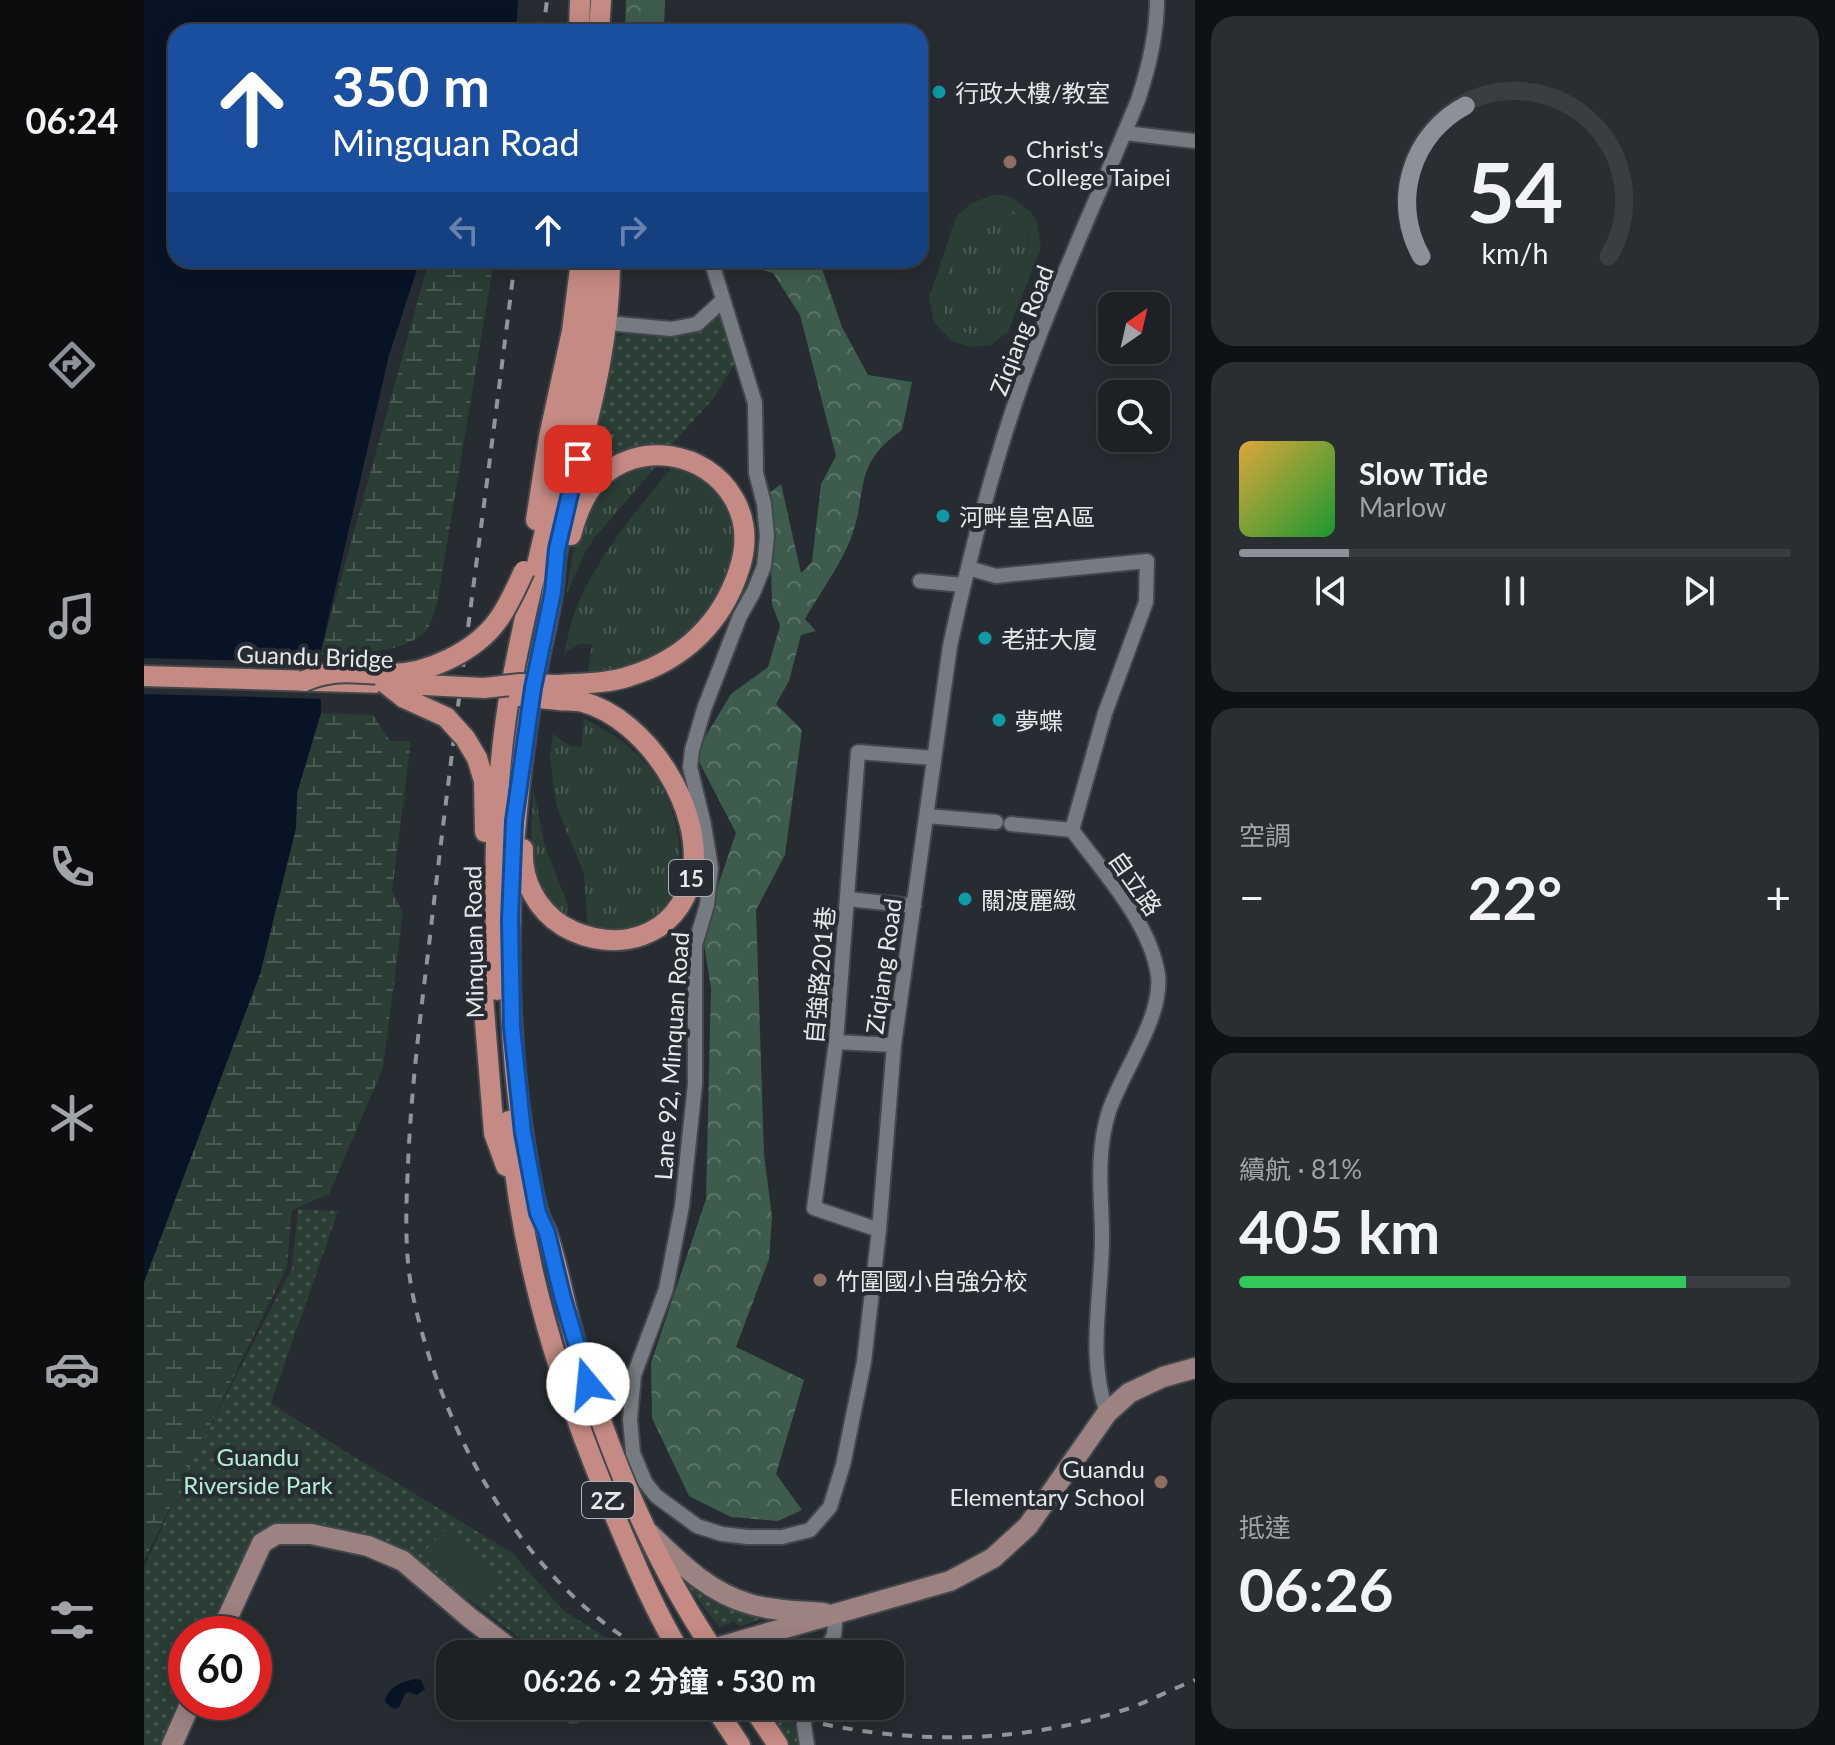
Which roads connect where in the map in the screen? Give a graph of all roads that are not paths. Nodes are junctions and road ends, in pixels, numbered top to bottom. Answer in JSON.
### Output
{"nodes":[{"id":1,"x":580,"y":0,"type":"edge"},
{"id":2,"x":601,"y":0,"type":"edge"},
{"id":3,"x":1157,"y":0,"type":"edge"},
{"id":4,"x":579,"y":24,"type":"edge"},
{"id":5,"x":600,"y":24,"type":"edge"},
{"id":6,"x":1125,"y":133,"type":"junction"},
{"id":7,"x":1195,"y":141,"type":"edge"},
{"id":8,"x":580,"y":268,"type":"edge"},
{"id":9,"x":593,"y":268,"type":"edge"},
{"id":10,"x":610,"y":268,"type":"edge"},
{"id":11,"x":713,"y":268,"type":"edge"},
{"id":12,"x":723,"y":300,"type":"junction"},
{"id":13,"x":607,"y":323,"type":"junction"},
{"id":14,"x":968,"y":568,"type":"junction"},
{"id":15,"x":920,"y":581,"type":"dead end"},
{"id":16,"x":963,"y":585,"type":"junction"},
{"id":17,"x":553,"y":592,"type":"junction"},
{"id":18,"x":144,"y":676,"type":"edge"},
{"id":19,"x":304,"y":681,"type":"junction"},
{"id":20,"x":385,"y":683,"type":"junction"},
{"id":21,"x":558,"y":693,"type":"junction"},
{"id":22,"x":933,"y":758,"type":"junction"},
{"id":23,"x":523,"y":770,"type":"junction"},
{"id":24,"x":927,"y":816,"type":"junction"},
{"id":25,"x":1072,"y":830,"type":"junction"},
{"id":26,"x":848,"y":899,"type":"junction"},
{"id":27,"x":914,"y":906,"type":"junction"},
{"id":28,"x":502,"y":920,"type":"junction"},
{"id":29,"x":836,"y":1042,"type":"junction"},
{"id":30,"x":894,"y":1045,"type":"junction"},
{"id":31,"x":517,"y":1196,"type":"junction"},
{"id":32,"x":879,"y":1230,"type":"junction"},
{"id":33,"x":1195,"y":1368,"type":"edge"},
{"id":34,"x":634,"y":1375,"type":"junction"},
{"id":35,"x":588,"y":1384,"type":"junction"},
{"id":36,"x":565,"y":1391,"type":"junction"},
{"id":37,"x":1107,"y":1413,"type":"junction"},
{"id":38,"x":643,"y":1526,"type":"junction"},
{"id":39,"x":836,"y":1614,"type":"junction"},
{"id":40,"x":228,"y":1616,"type":"edge"},
{"id":41,"x":470,"y":1618,"type":"junction"},
{"id":42,"x":489,"y":1640,"type":"edge"},
{"id":43,"x":499,"y":1640,"type":"edge"},
{"id":44,"x":669,"y":1640,"type":"edge"},
{"id":45,"x":707,"y":1640,"type":"edge"},
{"id":46,"x":750,"y":1640,"type":"edge"},
{"id":47,"x":831,"y":1640,"type":"edge"},
{"id":48,"x":183,"y":1720,"type":"edge"},
{"id":49,"x":723,"y":1720,"type":"edge"},
{"id":50,"x":761,"y":1720,"type":"edge"},
{"id":51,"x":805,"y":1720,"type":"edge"},
{"id":52,"x":172,"y":1745,"type":"edge"},
{"id":53,"x":740,"y":1745,"type":"edge"},
{"id":54,"x":778,"y":1745,"type":"edge"},
{"id":55,"x":807,"y":1745,"type":"edge"}],
"edges":[{"from":1,"to":4,"type":"main road"},
{"from":2,"to":5,"type":"main road"},
{"from":3,"to":6,"type":"street","name":"Ziqiang Road"},
{"from":6,"to":7,"type":"street"},
{"from":6,"to":14,"type":"street","name":"Ziqiang Road"},
{"from":8,"to":19,"type":"main road","bridge":true},
{"from":9,"to":28,"type":"main road","name":"Minquan Road","number":"2乙"},
{"from":10,"to":13,"type":"main road"},
{"from":11,"to":12,"type":"street"},
{"from":12,"to":13,"type":"street"},
{"from":12,"to":34,"type":"street","name":"Lane 92, Minquan Road"},
{"from":13,"to":17,"type":"main road"},
{"from":14,"to":16,"type":"street","name":"Ziqiang Road"},
{"from":14,"to":25,"type":"street"},
{"from":15,"to":16,"type":"street"},
{"from":16,"to":22,"type":"street","name":"Ziqiang Road"},
{"from":17,"to":21,"type":"main road","name":"Guandu Bridge","number":"15"},
{"from":17,"to":23,"type":"main road","number":"2乙"},
{"from":18,"to":19,"type":"main road","name":"Guandu Bridge","number":"15"},
{"from":19,"to":20,"type":"main road","name":"Guandu Bridge","number":"15","bridge":true},
{"from":20,"to":21,"type":"main road","name":"Guandu Bridge","number":"15","bridge":true},
{"from":20,"to":31,"type":"main road","bridge":true},
{"from":21,"to":23,"type":"main road","name":"Guandu Bridge","number":"15"},
{"from":22,"to":24,"type":"street","name":"Ziqiang Road"},
{"from":22,"to":26,"type":"street","name":"自強路201巷"},
{"from":23,"to":28,"type":"main road","name":"Minquan Road","number":"2乙"},
{"from":24,"to":25,"type":"street"},
{"from":24,"to":27,"type":"street","name":"Ziqiang Road"},
{"from":25,"to":37,"type":"street","name":"自立路"},
{"from":26,"to":27,"type":"street"},
{"from":26,"to":29,"type":"street","name":"自強路201巷"},
{"from":27,"to":30,"type":"street","name":"Ziqiang Road"},
{"from":28,"to":31,"type":"main road","name":"Minquan Road","number":"2乙"},
{"from":28,"to":35,"type":"main road","name":"Minquan Road","number":"2乙"},
{"from":29,"to":30,"type":"street"},
{"from":29,"to":32,"type":"street","name":"自強路201巷"},
{"from":30,"to":32,"type":"street","name":"Ziqiang Road"},
{"from":31,"to":36,"type":"main road","name":"Minquan Road","number":"2乙"},
{"from":32,"to":34,"type":"street","name":"Ziqiang Road"},
{"from":33,"to":37,"type":"street"},
{"from":34,"to":35,"type":"street"},
{"from":35,"to":36,"type":"street"},
{"from":35,"to":38,"type":"main road","name":"Minquan Road","number":"2乙"},
{"from":36,"to":44,"type":"main road","name":"Minquan Road","number":"2乙"},
{"from":37,"to":39,"type":"street"},
{"from":38,"to":39,"type":"street"},
{"from":38,"to":45,"type":"main road","name":"Minquan Road","number":"2乙"},
{"from":39,"to":46,"type":"street"},
{"from":39,"to":47,"type":"street"},
{"from":40,"to":41,"type":"street"},
{"from":41,"to":42,"type":"street"},
{"from":41,"to":43,"type":"street"},
{"from":48,"to":52,"type":"street"},
{"from":49,"to":53,"type":"main road"},
{"from":50,"to":54,"type":"main road"},
{"from":51,"to":55,"type":"street"}]}
